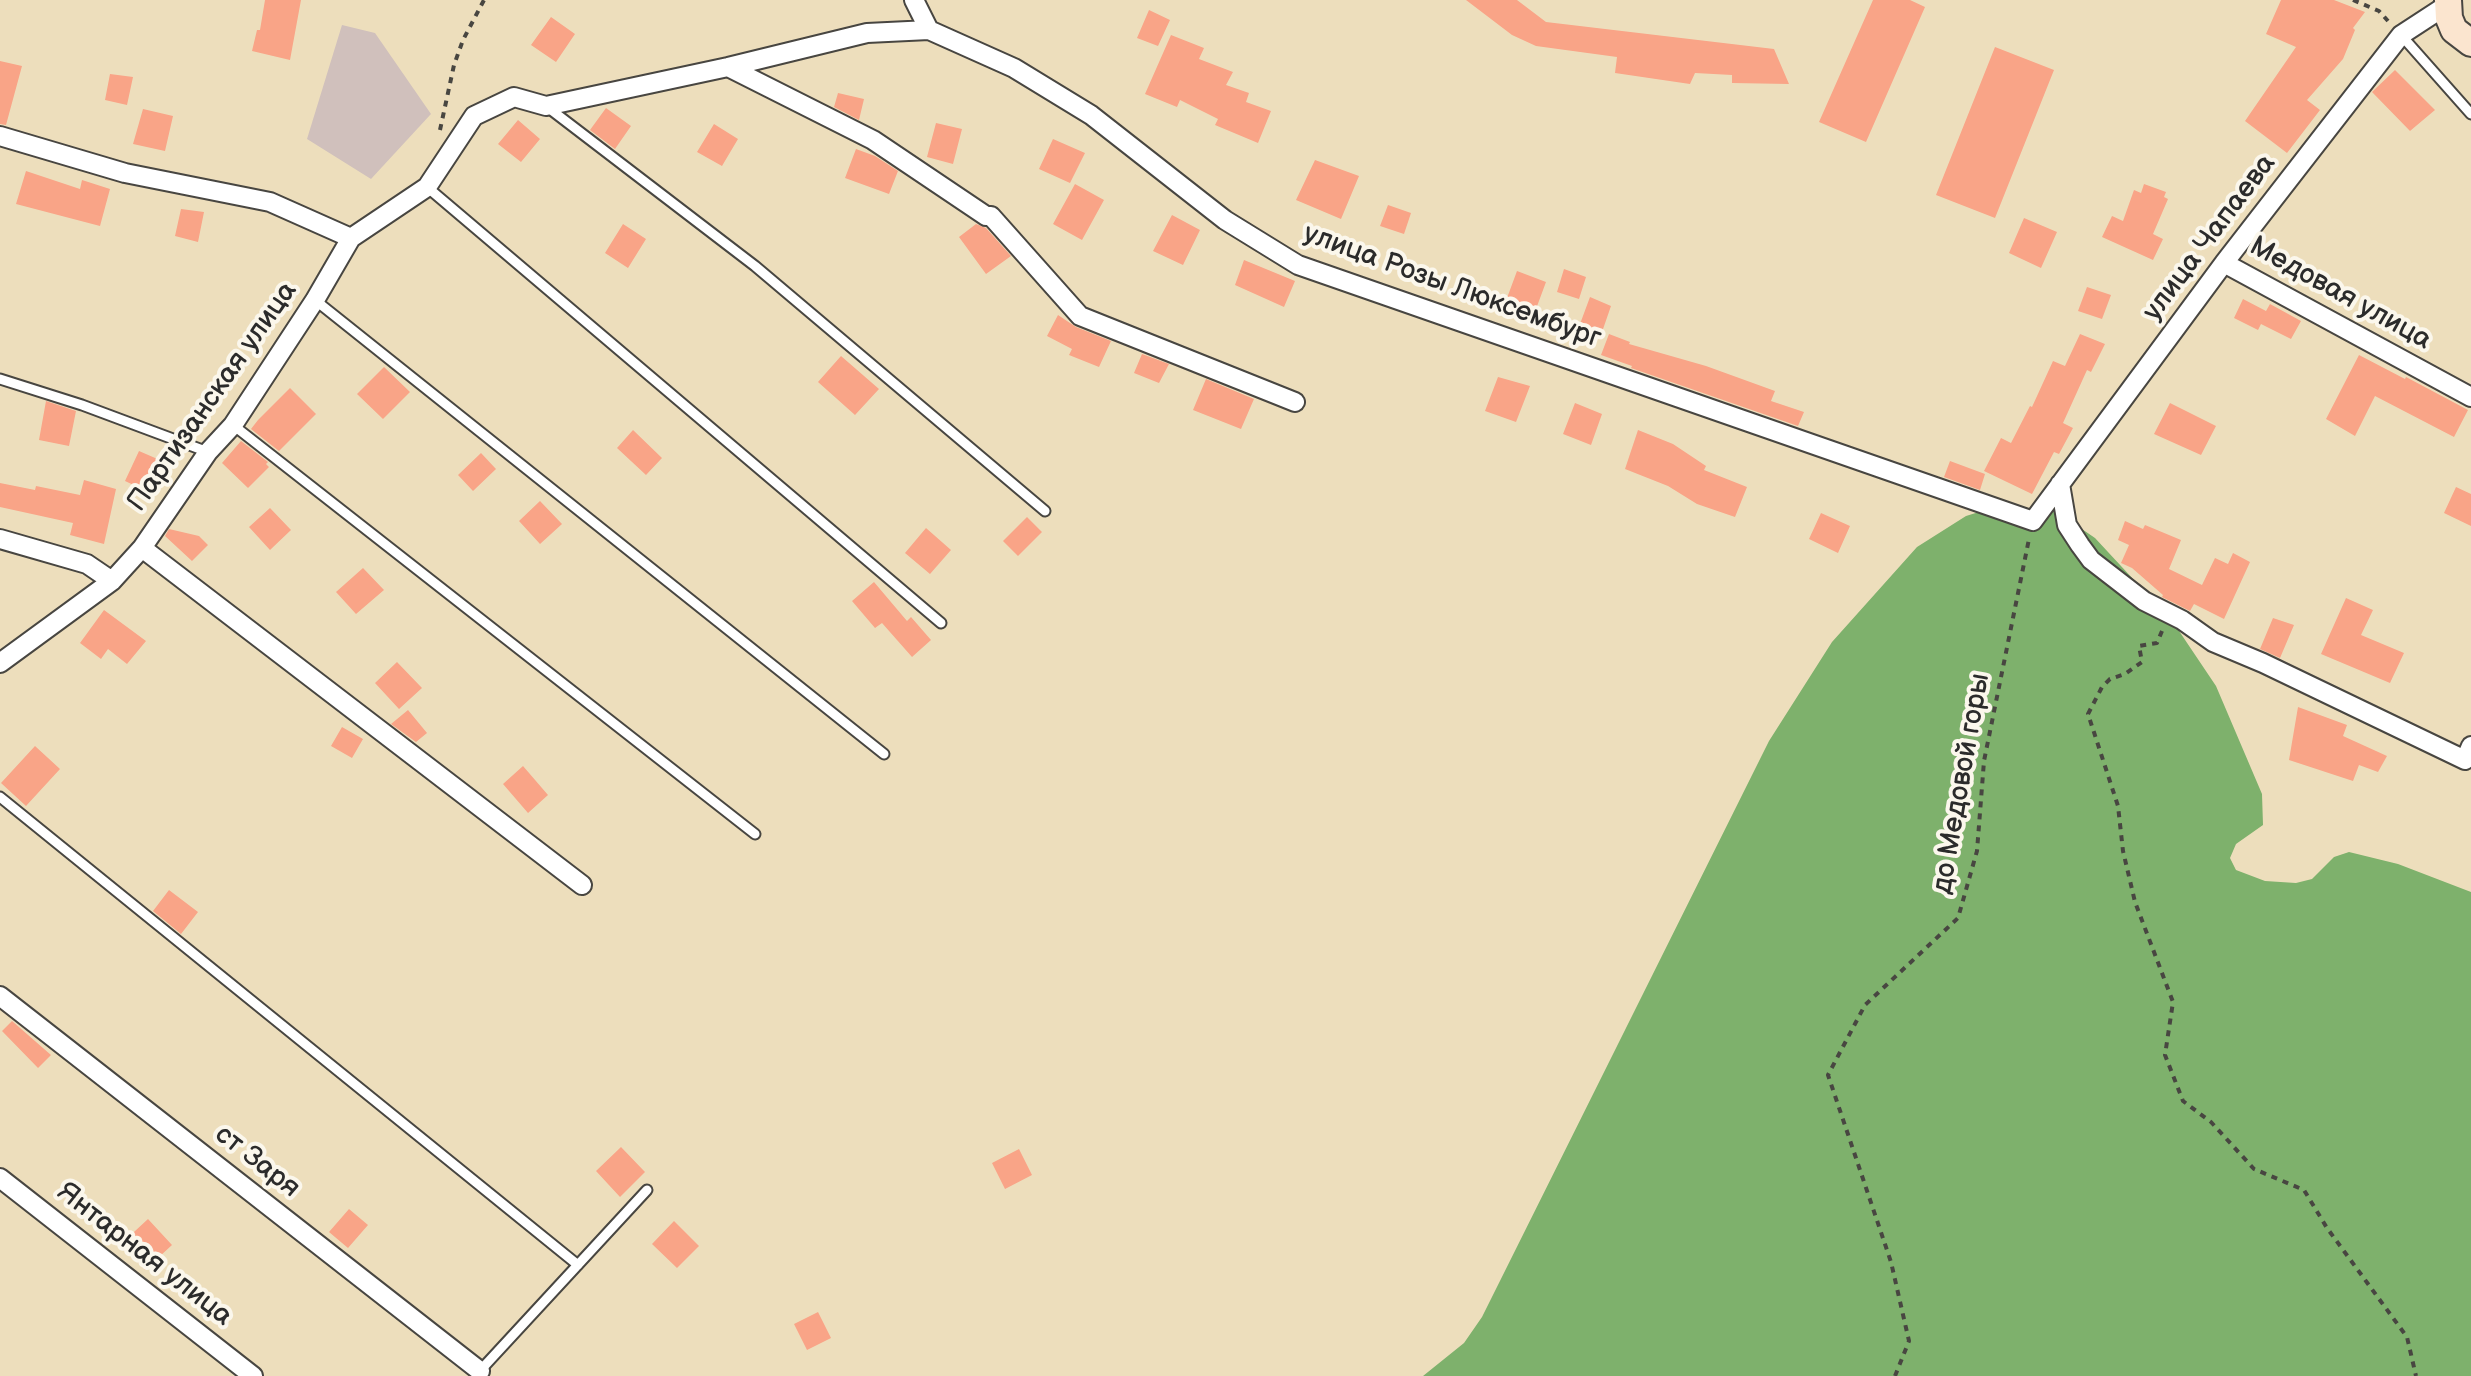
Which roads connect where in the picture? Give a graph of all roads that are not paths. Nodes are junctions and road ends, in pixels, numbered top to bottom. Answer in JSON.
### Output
{"nodes":[{"id":1,"x":914,"y":0,"type":"edge"},
{"id":2,"x":2443,"y":2,"type":"edge"},
{"id":3,"x":929,"y":30,"type":"junction"},
{"id":4,"x":2401,"y":35,"type":"junction"},
{"id":5,"x":2471,"y":43,"type":"edge"},
{"id":6,"x":728,"y":67,"type":"junction"},
{"id":7,"x":546,"y":106,"type":"junction"},
{"id":8,"x":2471,"y":114,"type":"edge"},
{"id":9,"x":0,"y":136,"type":"edge"},
{"id":10,"x":427,"y":187,"type":"junction"},
{"id":11,"x":351,"y":238,"type":"junction"},
{"id":12,"x":2224,"y":263,"type":"junction"},
{"id":13,"x":315,"y":300,"type":"junction"},
{"id":14,"x":0,"y":379,"type":"edge"},
{"id":15,"x":2471,"y":397,"type":"edge"},
{"id":16,"x":1295,"y":402,"type":"dead end"},
{"id":17,"x":233,"y":425,"type":"junction"},
{"id":18,"x":208,"y":452,"type":"junction"},
{"id":19,"x":2060,"y":484,"type":"junction"},
{"id":20,"x":1045,"y":511,"type":"dead end"},
{"id":21,"x":2033,"y":521,"type":"joint"},
{"id":22,"x":0,"y":539,"type":"edge"},
{"id":23,"x":142,"y":548,"type":"junction"},
{"id":24,"x":112,"y":581,"type":"junction"},
{"id":25,"x":941,"y":623,"type":"dead end"},
{"id":26,"x":0,"y":663,"type":"edge"},
{"id":27,"x":2471,"y":746,"type":"edge"},
{"id":28,"x":884,"y":754,"type":"dead end"},
{"id":29,"x":0,"y":797,"type":"edge"},
{"id":30,"x":755,"y":834,"type":"dead end"},
{"id":31,"x":582,"y":885,"type":"dead end"},
{"id":32,"x":0,"y":996,"type":"edge"},
{"id":33,"x":0,"y":1178,"type":"edge"},
{"id":34,"x":647,"y":1190,"type":"dead end"},
{"id":35,"x":578,"y":1265,"type":"junction"},
{"id":36,"x":477,"y":1374,"type":"edge"},
{"id":37,"x":253,"y":1376,"type":"edge"}],
"edges":[{"from":1,"to":3,"type":"street"},
{"from":2,"to":4,"type":"street","name":"улица Чапаева"},
{"from":2,"to":5,"type":"main road"},
{"from":3,"to":6,"type":"street","name":"Партизанская улица"},
{"from":3,"to":21,"type":"street","name":"улица Розы Люксембург"},
{"from":4,"to":8,"type":"lane"},
{"from":4,"to":12,"type":"street","name":"улица Чапаева"},
{"from":6,"to":7,"type":"street","name":"Партизанская улица"},
{"from":6,"to":16,"type":"street"},
{"from":7,"to":10,"type":"street","name":"Партизанская улица"},
{"from":7,"to":20,"type":"lane"},
{"from":9,"to":11,"type":"street"},
{"from":10,"to":11,"type":"street","name":"Партизанская улица"},
{"from":10,"to":25,"type":"lane"},
{"from":11,"to":13,"type":"street","name":"Партизанская улица"},
{"from":12,"to":15,"type":"street","name":"Медовая улица"},
{"from":12,"to":19,"type":"street","name":"улица Чапаева"},
{"from":13,"to":17,"type":"street","name":"Партизанская улица"},
{"from":13,"to":28,"type":"lane"},
{"from":14,"to":18,"type":"lane"},
{"from":17,"to":18,"type":"street","name":"Партизанская улица"},
{"from":17,"to":30,"type":"lane"},
{"from":18,"to":23,"type":"street","name":"Партизанская улица"},
{"from":19,"to":21,"type":"street","name":"улица Чапаева"},
{"from":19,"to":27,"type":"street"},
{"from":22,"to":24,"type":"street"},
{"from":23,"to":24,"type":"street","name":"Партизанская улица"},
{"from":23,"to":31,"type":"street"},
{"from":24,"to":26,"type":"street","name":"Партизанская улица"},
{"from":29,"to":35,"type":"lane"},
{"from":32,"to":36,"type":"street","name":"ст Заря"},
{"from":33,"to":37,"type":"street","name":"Янтарная улица"},
{"from":34,"to":35,"type":"lane"},
{"from":35,"to":36,"type":"lane"}]}
